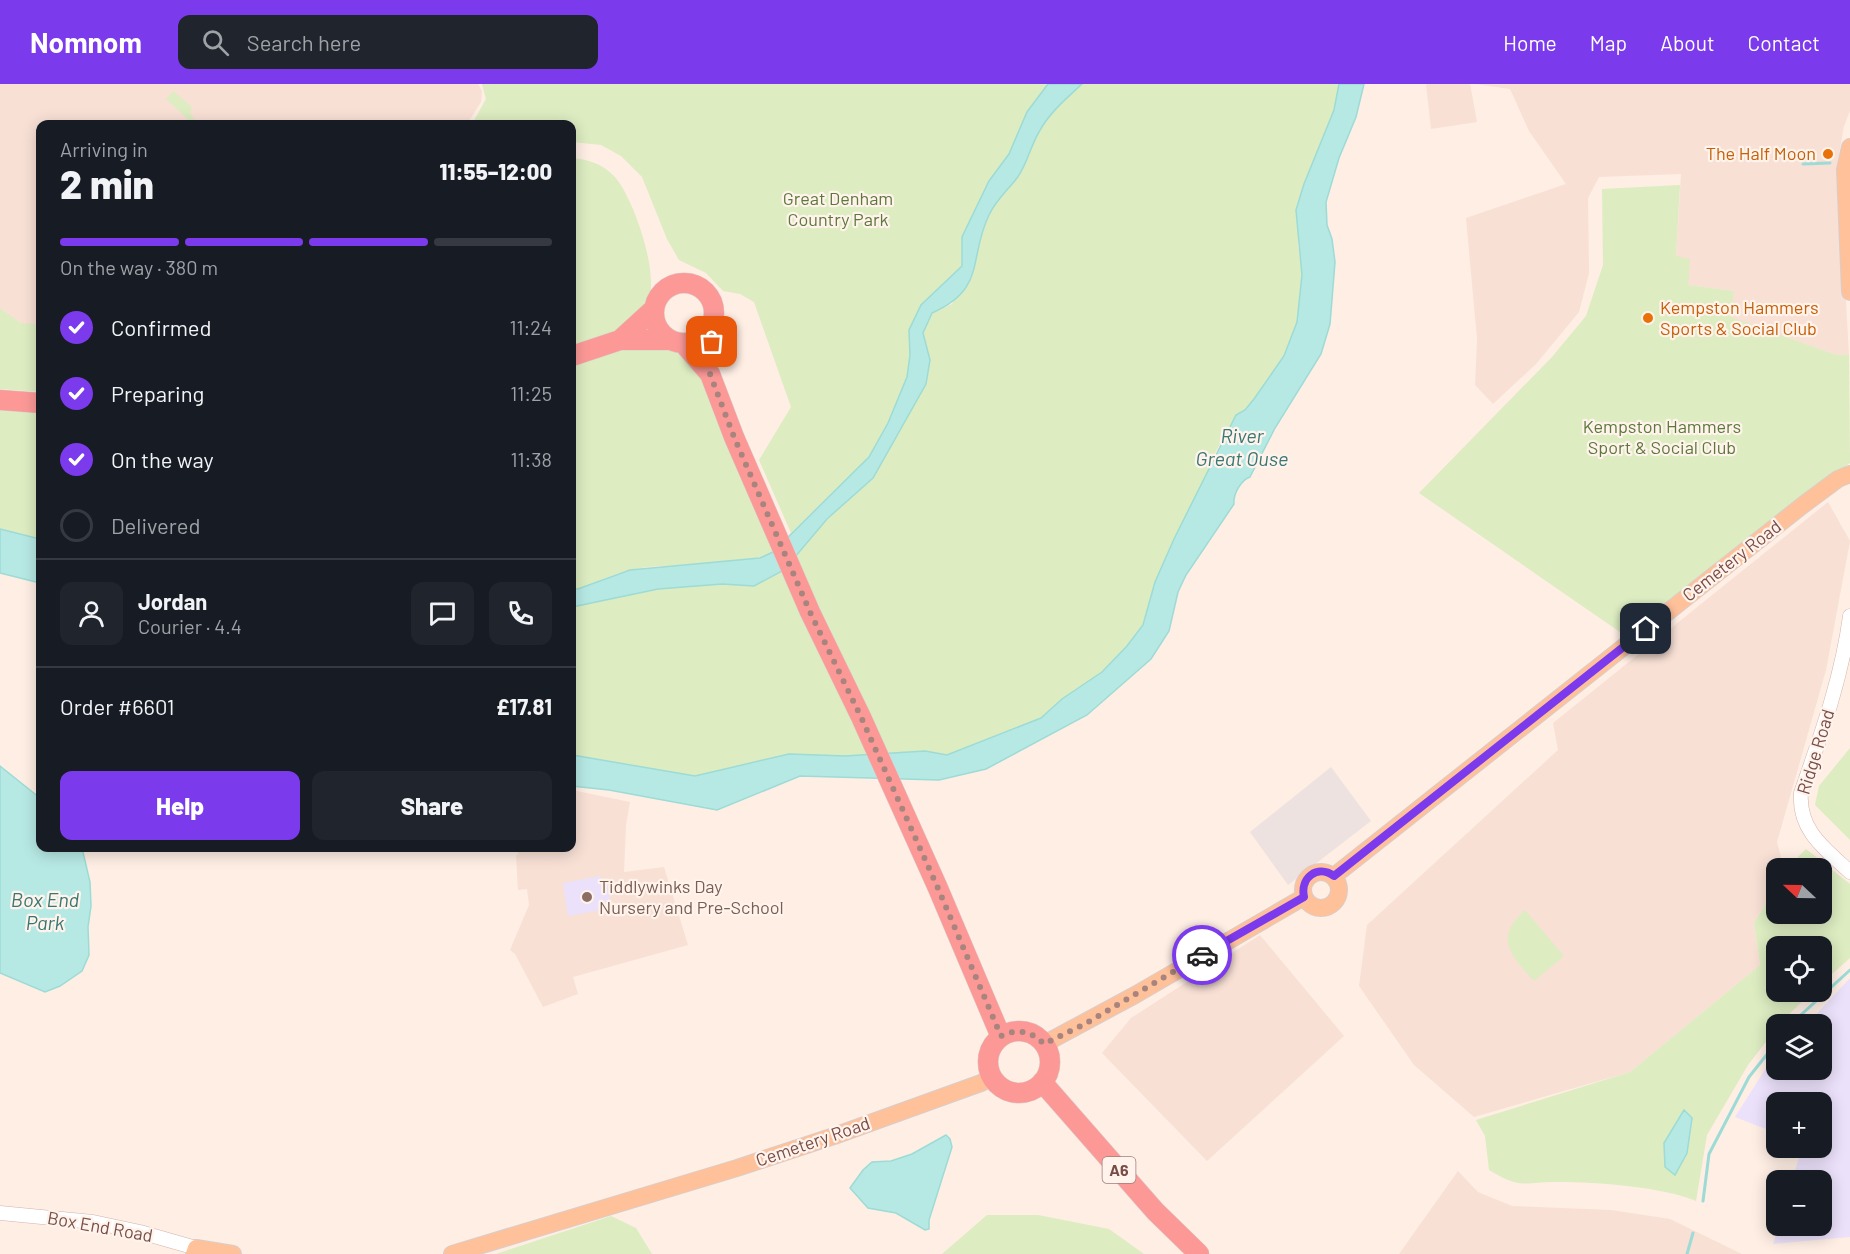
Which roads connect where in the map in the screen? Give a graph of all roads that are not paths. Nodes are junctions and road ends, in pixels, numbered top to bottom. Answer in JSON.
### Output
{"nodes":[{"id":1,"x":1850,"y":147,"type":"edge"},
{"id":2,"x":1850,"y":292,"type":"edge"},
{"id":3,"x":654,"y":309,"type":"junction"},
{"id":4,"x":712,"y":325,"type":"junction"},
{"id":5,"x":620,"y":340,"type":"junction"},
{"id":6,"x":676,"y":342,"type":"junction"},
{"id":7,"x":576,"y":355,"type":"edge"},
{"id":8,"x":710,"y":374,"type":"junction"},
{"id":9,"x":0,"y":400,"type":"edge"},
{"id":10,"x":36,"y":403,"type":"edge"},
{"id":11,"x":1850,"y":474,"type":"edge"},
{"id":12,"x":1850,"y":616,"type":"edge"},
{"id":13,"x":1850,"y":872,"type":"edge"},
{"id":14,"x":1334,"y":876,"type":"junction"},
{"id":15,"x":1304,"y":897,"type":"junction"},
{"id":16,"x":1001,"y":1036,"type":"junction"},
{"id":17,"x":1044,"y":1044,"type":"junction"},
{"id":18,"x":992,"y":1077,"type":"junction"},
{"id":19,"x":1042,"y":1082,"type":"junction"},
{"id":20,"x":0,"y":1213,"type":"edge"},
{"id":21,"x":195,"y":1251,"type":"edge"},
{"id":22,"x":233,"y":1254,"type":"edge"},
{"id":23,"x":452,"y":1254,"type":"edge"},
{"id":24,"x":1199,"y":1254,"type":"edge"}],
"edges":[{"from":1,"to":2,"type":"main road"},
{"from":3,"to":4,"type":"highway"},
{"from":3,"to":5,"type":"highway"},
{"from":3,"to":6,"type":"highway"},
{"from":4,"to":6,"type":"highway"},
{"from":4,"to":8,"type":"highway"},
{"from":5,"to":6,"type":"highway"},
{"from":5,"to":7,"type":"highway"},
{"from":6,"to":8,"type":"highway"},
{"from":8,"to":16,"type":"highway"},
{"from":9,"to":10,"type":"highway"},
{"from":11,"to":14,"type":"main road","name":"Cemetery Road"},
{"from":12,"to":13,"type":"street","name":"Ridge Road"},
{"from":14,"to":15,"type":"main road"},
{"from":14,"to":15,"type":"main road"},
{"from":15,"to":17,"type":"main road"},
{"from":16,"to":17,"type":"highway"},
{"from":16,"to":18,"type":"highway"},
{"from":17,"to":19,"type":"highway"},
{"from":18,"to":19,"type":"highway"},
{"from":18,"to":23,"type":"main road","name":"Cemetery Road"},
{"from":19,"to":24,"type":"highway","number":"A6"},
{"from":20,"to":21,"type":"street","name":"Box End Road"},
{"from":21,"to":22,"type":"main road","name":"Box End Road"}]}
